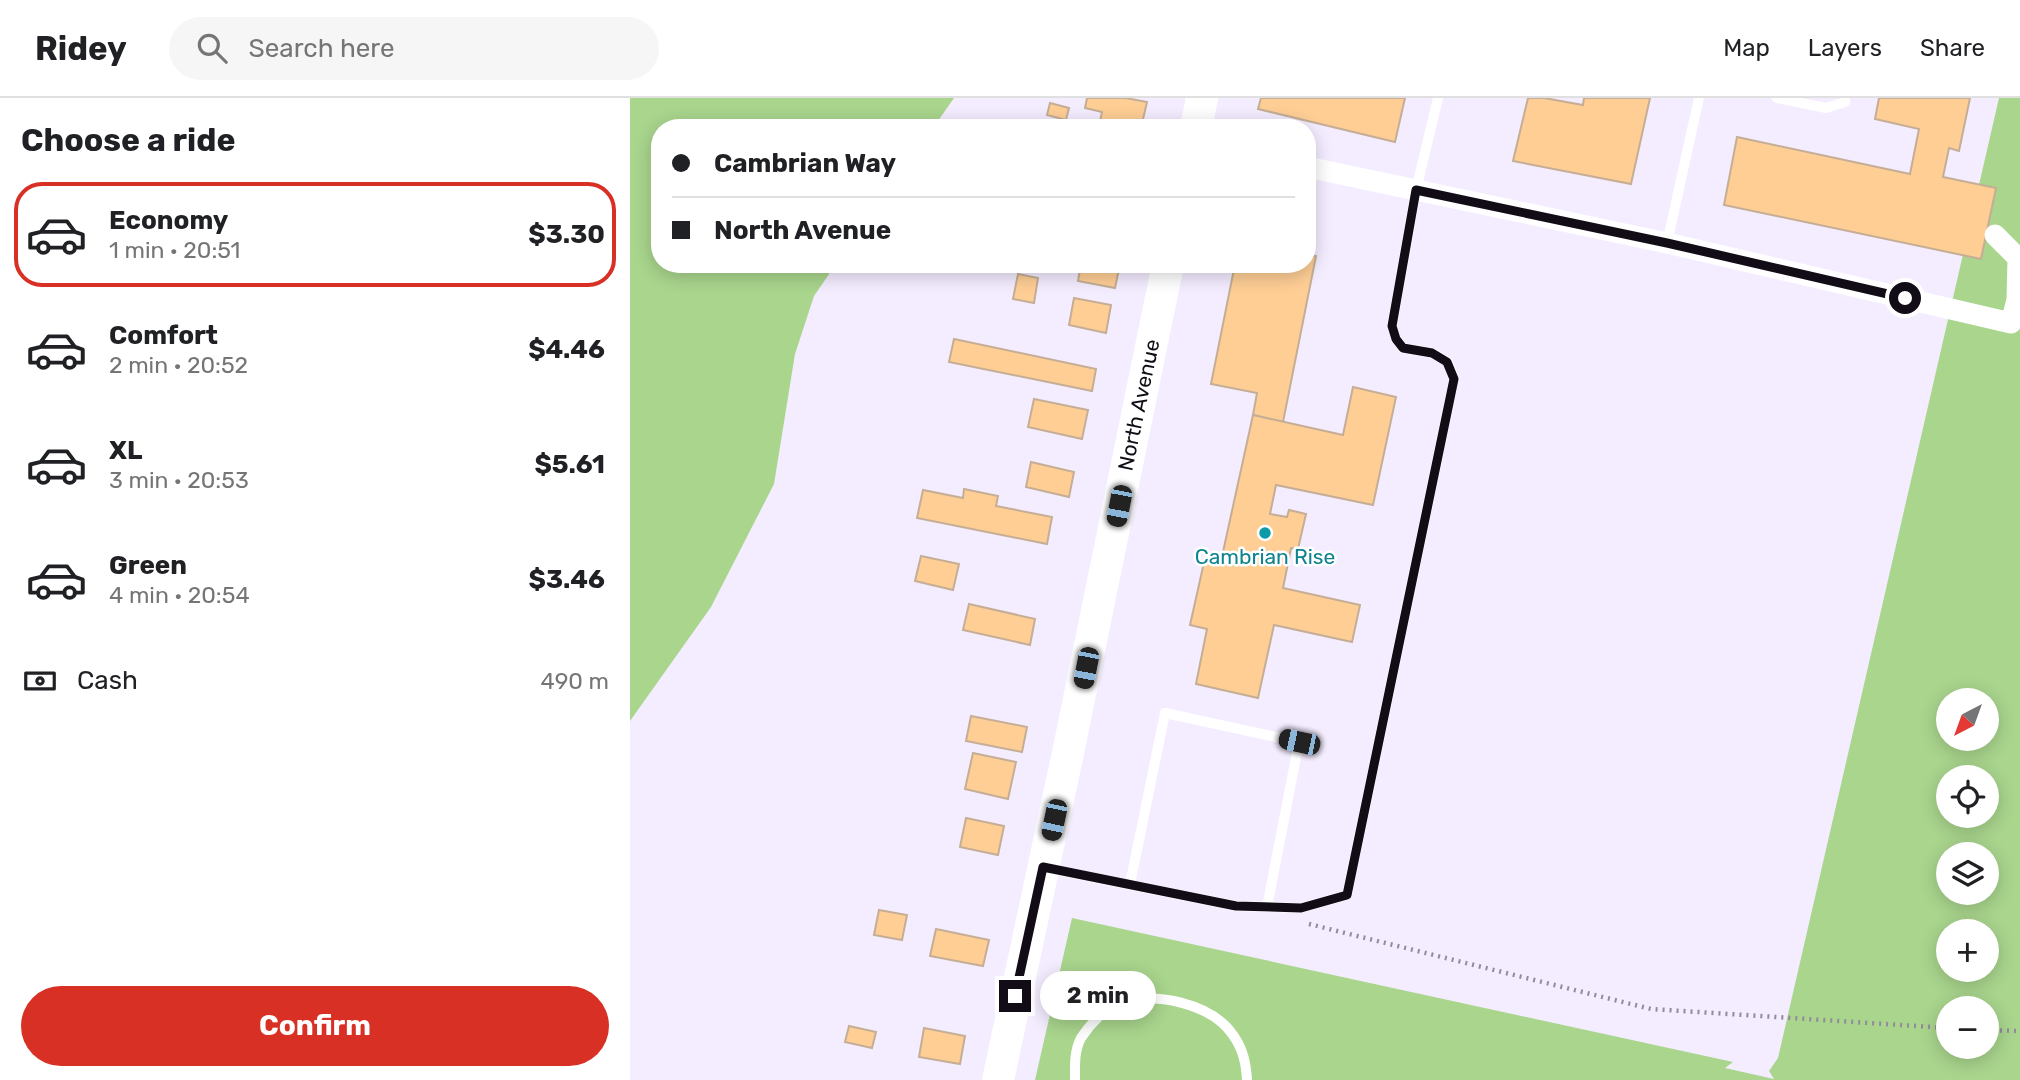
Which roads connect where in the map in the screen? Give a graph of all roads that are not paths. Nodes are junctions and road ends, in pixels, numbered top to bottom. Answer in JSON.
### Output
{"nodes":[{"id":1,"x":1202,"y":98,"type":"edge"},
{"id":2,"x":1438,"y":98,"type":"edge"},
{"id":3,"x":1699,"y":98,"type":"edge"},
{"id":4,"x":1777,"y":98,"type":"edge"},
{"id":5,"x":1845,"y":98,"type":"edge"},
{"id":6,"x":1198,"y":119,"type":"edge"},
{"id":7,"x":1316,"y":169,"type":"edge"},
{"id":8,"x":1416,"y":190,"type":"junction"},
{"id":9,"x":1994,"y":235,"type":"dead end"},
{"id":10,"x":1667,"y":243,"type":"junction"},
{"id":11,"x":1166,"y":273,"type":"edge"},
{"id":12,"x":1043,"y":867,"type":"junction"},
{"id":13,"x":1130,"y":884,"type":"junction"},
{"id":14,"x":1267,"y":907,"type":"junction"},
{"id":15,"x":998,"y":1080,"type":"edge"},
{"id":16,"x":1076,"y":1080,"type":"edge"},
{"id":17,"x":1247,"y":1080,"type":"edge"}],
"edges":[{"from":1,"to":6,"type":"main road"},
{"from":2,"to":8,"type":"lane"},
{"from":3,"to":10,"type":"lane"},
{"from":4,"to":5,"type":"lane"},
{"from":7,"to":8,"type":"street"},
{"from":8,"to":10,"type":"street"},
{"from":8,"to":14,"type":"lane"},
{"from":9,"to":10,"type":"street"},
{"from":11,"to":12,"type":"main road","name":"North Avenue"},
{"from":12,"to":13,"type":"lane"},
{"from":12,"to":15,"type":"main road","name":"North Avenue"},
{"from":13,"to":14,"type":"lane"},
{"from":13,"to":14,"type":"lane"},
{"from":16,"to":17,"type":"lane"}]}
